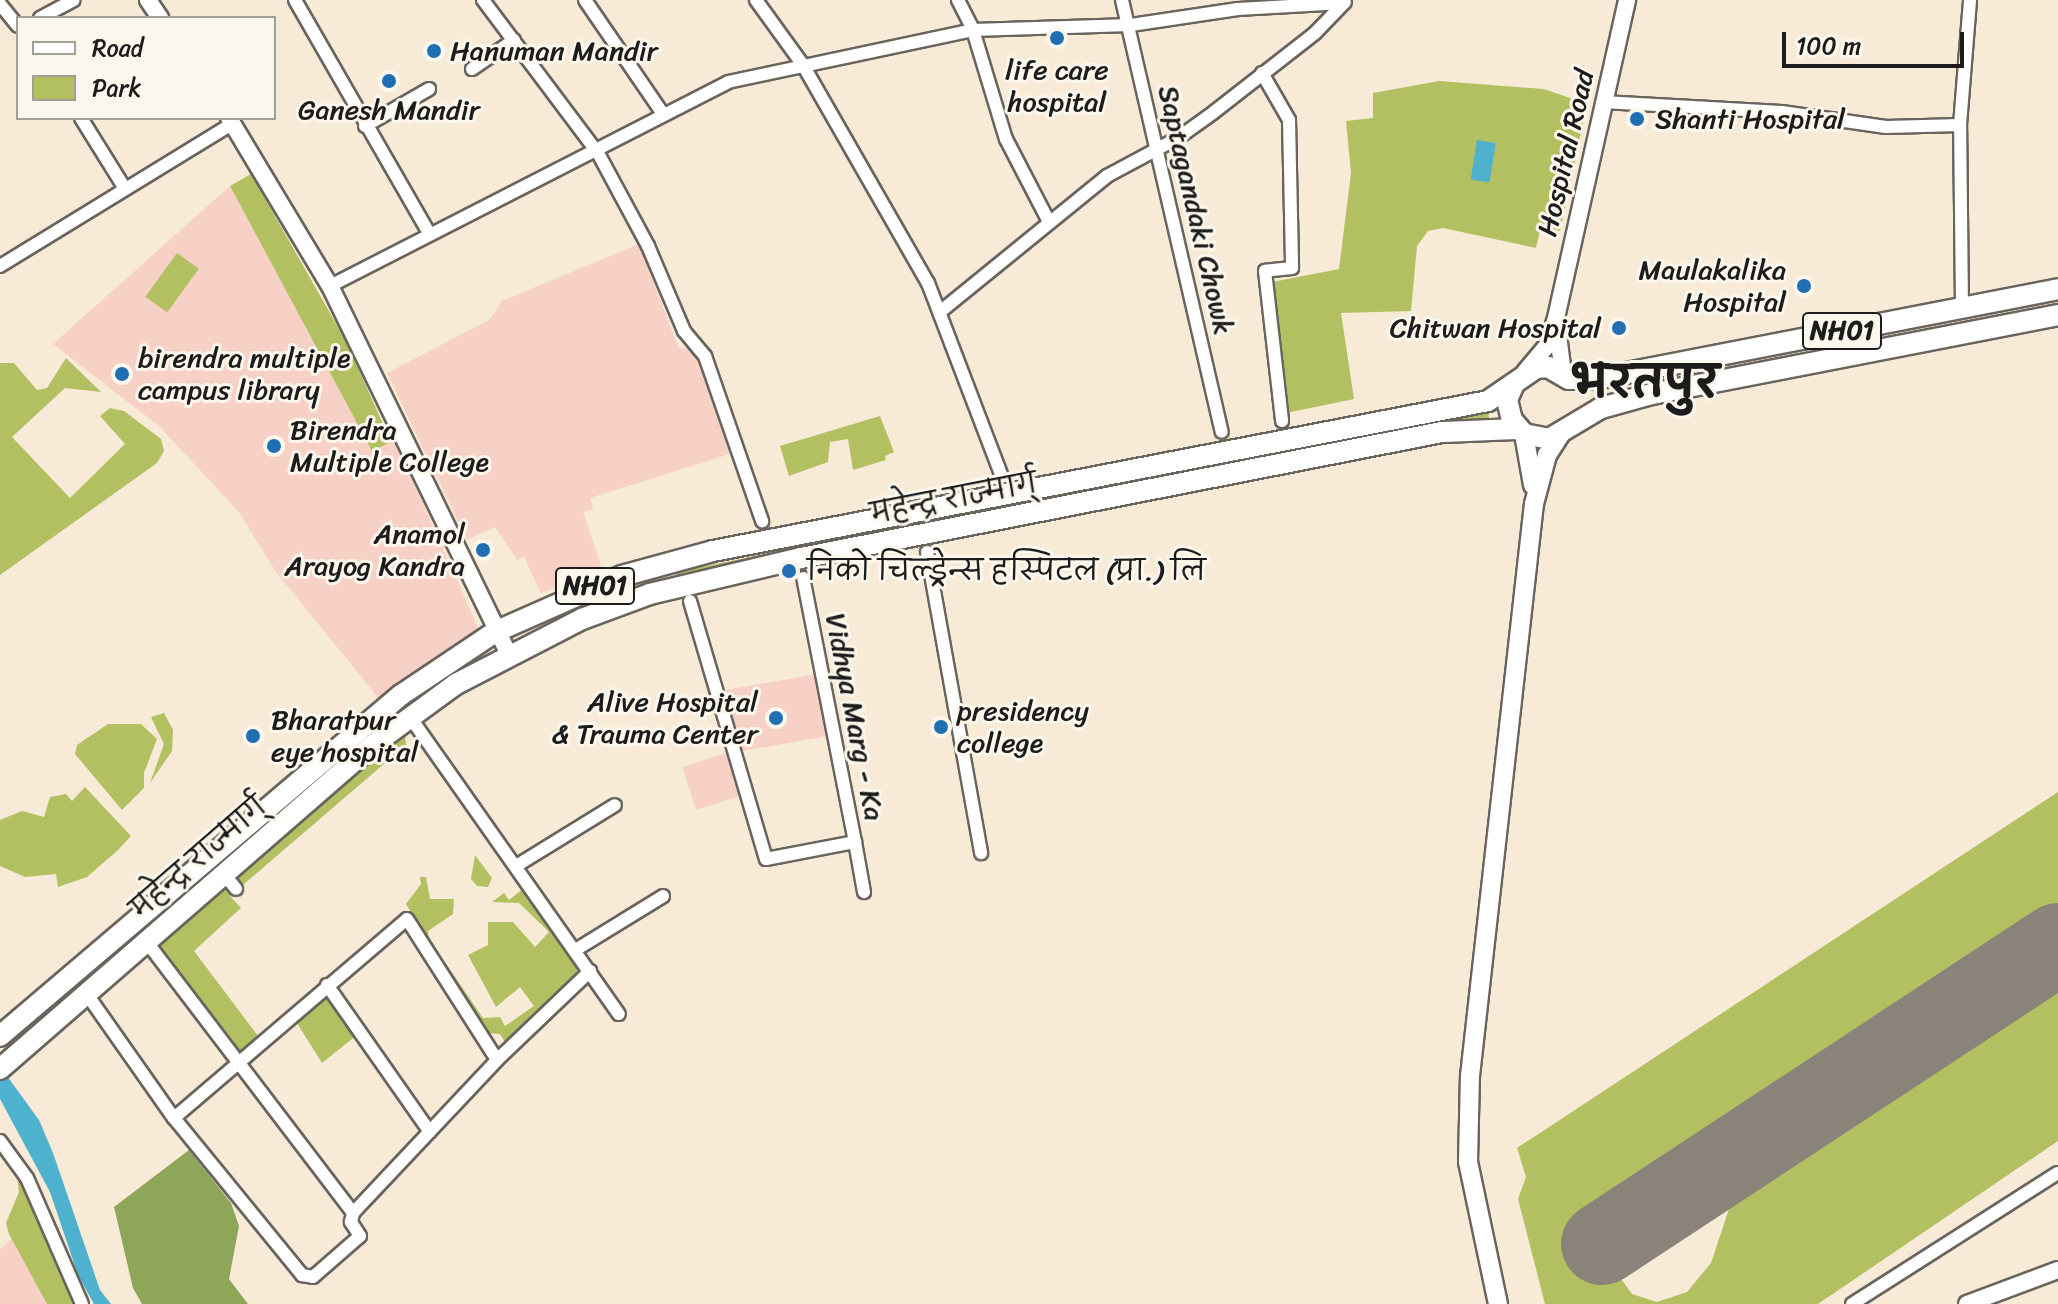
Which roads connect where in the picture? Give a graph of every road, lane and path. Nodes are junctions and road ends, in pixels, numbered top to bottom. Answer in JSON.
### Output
{"nodes":[{"id":1,"x":74,"y":0,"type":"edge"},
{"id":2,"x":295,"y":0,"type":"edge"},
{"id":3,"x":483,"y":0,"type":"edge"},
{"id":4,"x":585,"y":0,"type":"edge"},
{"id":5,"x":756,"y":0,"type":"edge"},
{"id":6,"x":958,"y":0,"type":"edge"},
{"id":7,"x":1122,"y":0,"type":"edge"},
{"id":8,"x":1627,"y":0,"type":"edge"},
{"id":9,"x":1970,"y":0,"type":"edge"},
{"id":10,"x":1346,"y":1,"type":"edge"},
{"id":11,"x":0,"y":4,"type":"edge"},
{"id":12,"x":44,"y":16,"type":"edge"},
{"id":13,"x":16,"y":24,"type":"edge"},
{"id":14,"x":1131,"y":25,"type":"junction"},
{"id":15,"x":973,"y":30,"type":"junction"},
{"id":16,"x":514,"y":40,"type":"junction"},
{"id":17,"x":803,"y":65,"type":"junction"},
{"id":18,"x":472,"y":69,"type":"dead end"},
{"id":19,"x":1262,"y":73,"type":"junction"},
{"id":20,"x":429,"y":89,"type":"dead end"},
{"id":21,"x":1603,"y":102,"type":"junction"},
{"id":22,"x":663,"y":114,"type":"junction"},
{"id":23,"x":82,"y":120,"type":"edge"},
{"id":24,"x":231,"y":121,"type":"edge"},
{"id":25,"x":1960,"y":125,"type":"junction"},
{"id":26,"x":365,"y":126,"type":"junction"},
{"id":27,"x":1157,"y":148,"type":"junction"},
{"id":28,"x":598,"y":153,"type":"junction"},
{"id":29,"x":124,"y":187,"type":"junction"},
{"id":30,"x":1049,"y":222,"type":"junction"},
{"id":31,"x":429,"y":233,"type":"junction"},
{"id":32,"x":0,"y":266,"type":"edge"},
{"id":33,"x":330,"y":286,"type":"junction"},
{"id":34,"x":2058,"y":289,"type":"edge"},
{"id":35,"x":1962,"y":307,"type":"junction"},
{"id":36,"x":941,"y":311,"type":"junction"},
{"id":37,"x":2058,"y":315,"type":"edge"},
{"id":38,"x":1556,"y":318,"type":"junction"},
{"id":39,"x":1520,"y":376,"type":"junction"},
{"id":40,"x":1566,"y":376,"type":"junction"},
{"id":41,"x":1282,"y":421,"type":"dead end"},
{"id":42,"x":1222,"y":432,"type":"dead end"},
{"id":43,"x":1521,"y":432,"type":"junction"},
{"id":44,"x":1564,"y":432,"type":"junction"},
{"id":45,"x":1001,"y":474,"type":"dead end"},
{"id":46,"x":1534,"y":504,"type":"junction"},
{"id":47,"x":762,"y":521,"type":"dead end"},
{"id":48,"x":927,"y":552,"type":"dead end"},
{"id":49,"x":803,"y":578,"type":"dead end"},
{"id":50,"x":690,"y":601,"type":"dead end"},
{"id":51,"x":495,"y":632,"type":"junction"},
{"id":52,"x":508,"y":653,"type":"junction"},
{"id":53,"x":410,"y":717,"type":"junction"},
{"id":54,"x":615,"y":805,"type":"dead end"},
{"id":55,"x":855,"y":842,"type":"junction"},
{"id":56,"x":981,"y":853,"type":"dead end"},
{"id":57,"x":516,"y":866,"type":"junction"},
{"id":58,"x":864,"y":892,"type":"dead end"},
{"id":59,"x":663,"y":896,"type":"dead end"},
{"id":60,"x":146,"y":941,"type":"junction"},
{"id":61,"x":577,"y":949,"type":"junction"},
{"id":62,"x":590,"y":971,"type":"junction"},
{"id":63,"x":327,"y":985,"type":"junction"},
{"id":64,"x":86,"y":993,"type":"junction"},
{"id":65,"x":619,"y":1014,"type":"dead end"},
{"id":66,"x":0,"y":1036,"type":"edge"},
{"id":67,"x":497,"y":1060,"type":"junction"},
{"id":68,"x":238,"y":1064,"type":"junction"},
{"id":69,"x":5,"y":1065,"type":"edge"},
{"id":70,"x":174,"y":1118,"type":"junction"},
{"id":71,"x":430,"y":1132,"type":"junction"},
{"id":72,"x":0,"y":1141,"type":"edge"},
{"id":73,"x":2058,"y":1173,"type":"edge"},
{"id":74,"x":353,"y":1213,"type":"junction"},
{"id":75,"x":2058,"y":1270,"type":"edge"},
{"id":76,"x":82,"y":1304,"type":"edge"},
{"id":77,"x":1498,"y":1304,"type":"edge"},
{"id":78,"x":1852,"y":1304,"type":"edge"},
{"id":79,"x":1967,"y":1304,"type":"edge"}],
"edges":[{"from":1,"to":12,"type":"street"},
{"from":2,"to":26,"type":"street"},
{"from":3,"to":16,"type":"street"},
{"from":4,"to":22,"type":"street"},
{"from":5,"to":17,"type":"street"},
{"from":6,"to":15,"type":"street"},
{"from":7,"to":14,"type":"street","name":"Saptagandaki Chowk"},
{"from":8,"to":21,"type":"street","name":"Hospital Road"},
{"from":9,"to":25,"type":"street"},
{"from":10,"to":14,"type":"street"},
{"from":10,"to":19,"type":"street"},
{"from":11,"to":13,"type":"street"},
{"from":14,"to":15,"type":"street"},
{"from":14,"to":27,"type":"street","name":"Saptagandaki Chowk"},
{"from":15,"to":17,"type":"street"},
{"from":15,"to":30,"type":"street"},
{"from":16,"to":18,"type":"street"},
{"from":16,"to":28,"type":"street"},
{"from":17,"to":22,"type":"street"},
{"from":17,"to":36,"type":"street"},
{"from":19,"to":27,"type":"street"},
{"from":19,"to":41,"type":"street"},
{"from":20,"to":26,"type":"street"},
{"from":21,"to":25,"type":"street"},
{"from":21,"to":38,"type":"street","name":"Hospital Road"},
{"from":22,"to":28,"type":"street"},
{"from":23,"to":29,"type":"street"},
{"from":24,"to":29,"type":"street"},
{"from":24,"to":33,"type":"street"},
{"from":25,"to":35,"type":"street"},
{"from":26,"to":31,"type":"street"},
{"from":27,"to":30,"type":"street"},
{"from":27,"to":42,"type":"street","name":"Saptagandaki Chowk"},
{"from":28,"to":31,"type":"street"},
{"from":28,"to":47,"type":"street"},
{"from":29,"to":32,"type":"street"},
{"from":30,"to":36,"type":"street"},
{"from":31,"to":33,"type":"street"},
{"from":33,"to":51,"type":"street"},
{"from":34,"to":35,"type":"highway","number":"NH01"},
{"from":35,"to":40,"type":"highway","number":"NH01"},
{"from":36,"to":45,"type":"street"},
{"from":37,"to":44,"type":"highway","number":"NH01"},
{"from":38,"to":39,"type":"street","name":"Hospital Road"},
{"from":38,"to":40,"type":"street","name":"Hospital Road"},
{"from":39,"to":40,"type":"highway","number":"NH01"},
{"from":39,"to":43,"type":"highway"},
{"from":39,"to":51,"type":"highway","name":"महेन्द्र राज्मार्ग्","number":"NH01"},
{"from":40,"to":44,"type":"highway"},
{"from":43,"to":44,"type":"highway","name":"महेन्द्र राज्मार्ग्","number":"NH01"},
{"from":43,"to":46,"type":"main road"},
{"from":43,"to":52,"type":"highway","name":"महेन्द्र राज्मार्ग्","number":"NH01"},
{"from":44,"to":46,"type":"main road"},
{"from":46,"to":77,"type":"main road"},
{"from":48,"to":56,"type":"street"},
{"from":49,"to":55,"type":"street","name":"Vidhya Marg - Ka"},
{"from":50,"to":55,"type":"street","name":"Vidhya Marg - Ka"},
{"from":51,"to":52,"type":"street"},
{"from":51,"to":66,"type":"highway","name":"महेन्द्र राज्मार्ग्","number":"NH01"},
{"from":52,"to":53,"type":"highway","name":"महेन्द्र राज्मार्ग्","number":"NH01"},
{"from":53,"to":57,"type":"street"},
{"from":53,"to":60,"type":"highway","name":"महेन्द्र राज्मार्ग्","number":"NH01"},
{"from":54,"to":57,"type":"street"},
{"from":55,"to":58,"type":"street"},
{"from":57,"to":61,"type":"street"},
{"from":59,"to":61,"type":"street"},
{"from":60,"to":64,"type":"highway","name":"महेन्द्र राज्मार्ग्","number":"NH01"},
{"from":60,"to":68,"type":"street"},
{"from":61,"to":62,"type":"street"},
{"from":62,"to":65,"type":"street"},
{"from":62,"to":67,"type":"street"},
{"from":63,"to":67,"type":"street"},
{"from":63,"to":68,"type":"street"},
{"from":63,"to":71,"type":"street"},
{"from":64,"to":69,"type":"highway","name":"महेन्द्र राज्मार्ग्","number":"NH01"},
{"from":64,"to":70,"type":"street"},
{"from":67,"to":71,"type":"street"},
{"from":68,"to":70,"type":"street"},
{"from":68,"to":74,"type":"street"},
{"from":70,"to":74,"type":"street"},
{"from":71,"to":74,"type":"street"},
{"from":72,"to":76,"type":"street"},
{"from":73,"to":78,"type":"street"},
{"from":75,"to":79,"type":"street"}]}
